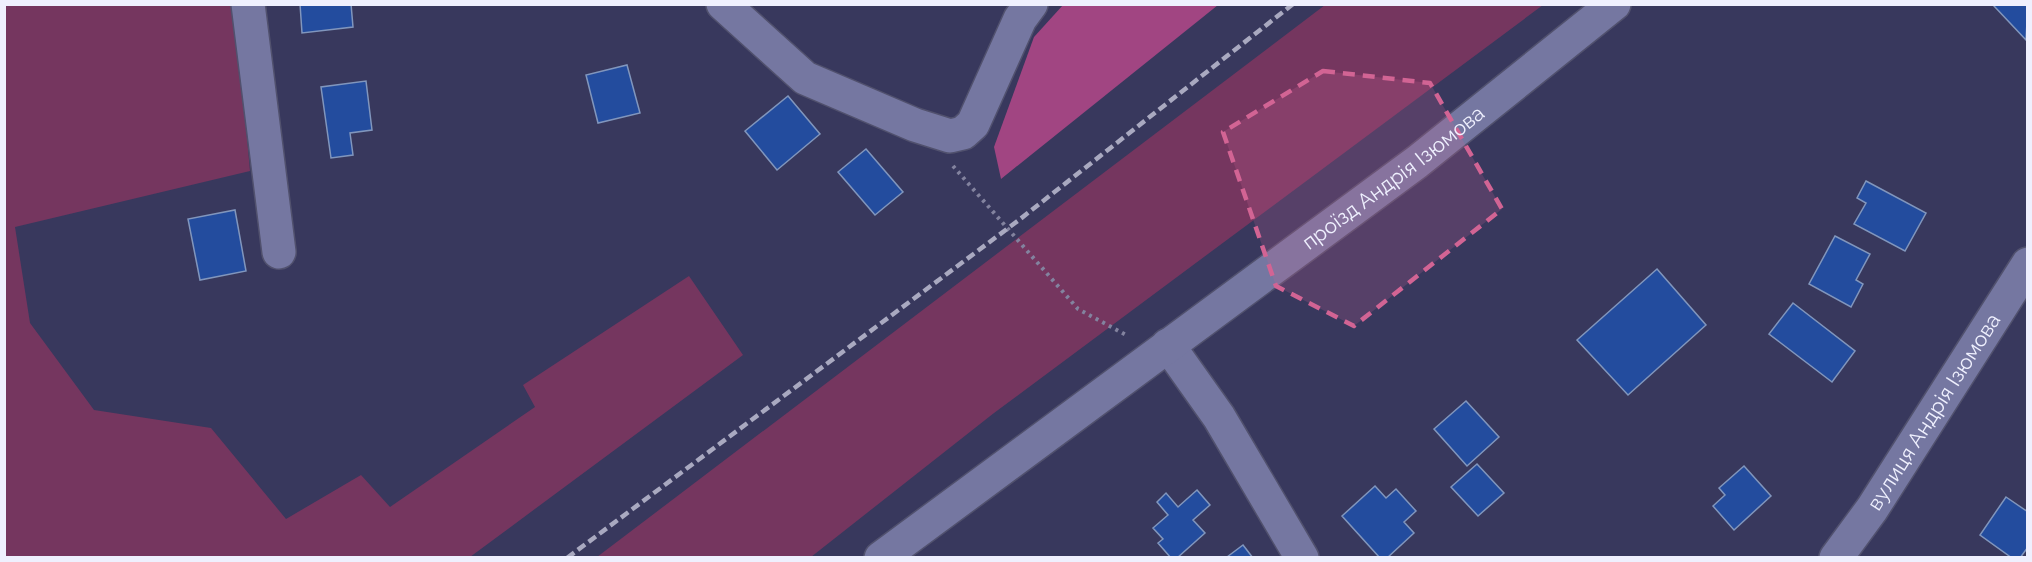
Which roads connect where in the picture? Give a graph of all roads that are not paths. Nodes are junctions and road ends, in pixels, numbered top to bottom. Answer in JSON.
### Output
{"nodes":[{"id":1,"x":248,"y":4,"type":"edge"},
{"id":2,"x":723,"y":4,"type":"edge"},
{"id":3,"x":1031,"y":4,"type":"edge"},
{"id":4,"x":1614,"y":4,"type":"edge"},
{"id":5,"x":279,"y":252,"type":"dead end"},
{"id":6,"x":2028,"y":264,"type":"edge"},
{"id":7,"x":1168,"y":345,"type":"junction"},
{"id":8,"x":880,"y":558,"type":"edge"},
{"id":9,"x":1302,"y":558,"type":"edge"},
{"id":10,"x":1836,"y":558,"type":"edge"}],
"edges":[{"from":1,"to":5,"type":"street"},
{"from":2,"to":3,"type":"street"},
{"from":4,"to":7,"type":"street","name":"проїзд Андрія Ізюмова"},
{"from":6,"to":10,"type":"street","name":"вулиця Андрія Ізюмова"},
{"from":7,"to":8,"type":"street","name":"проїзд Андрія Ізюмова"},
{"from":7,"to":9,"type":"street"}]}
